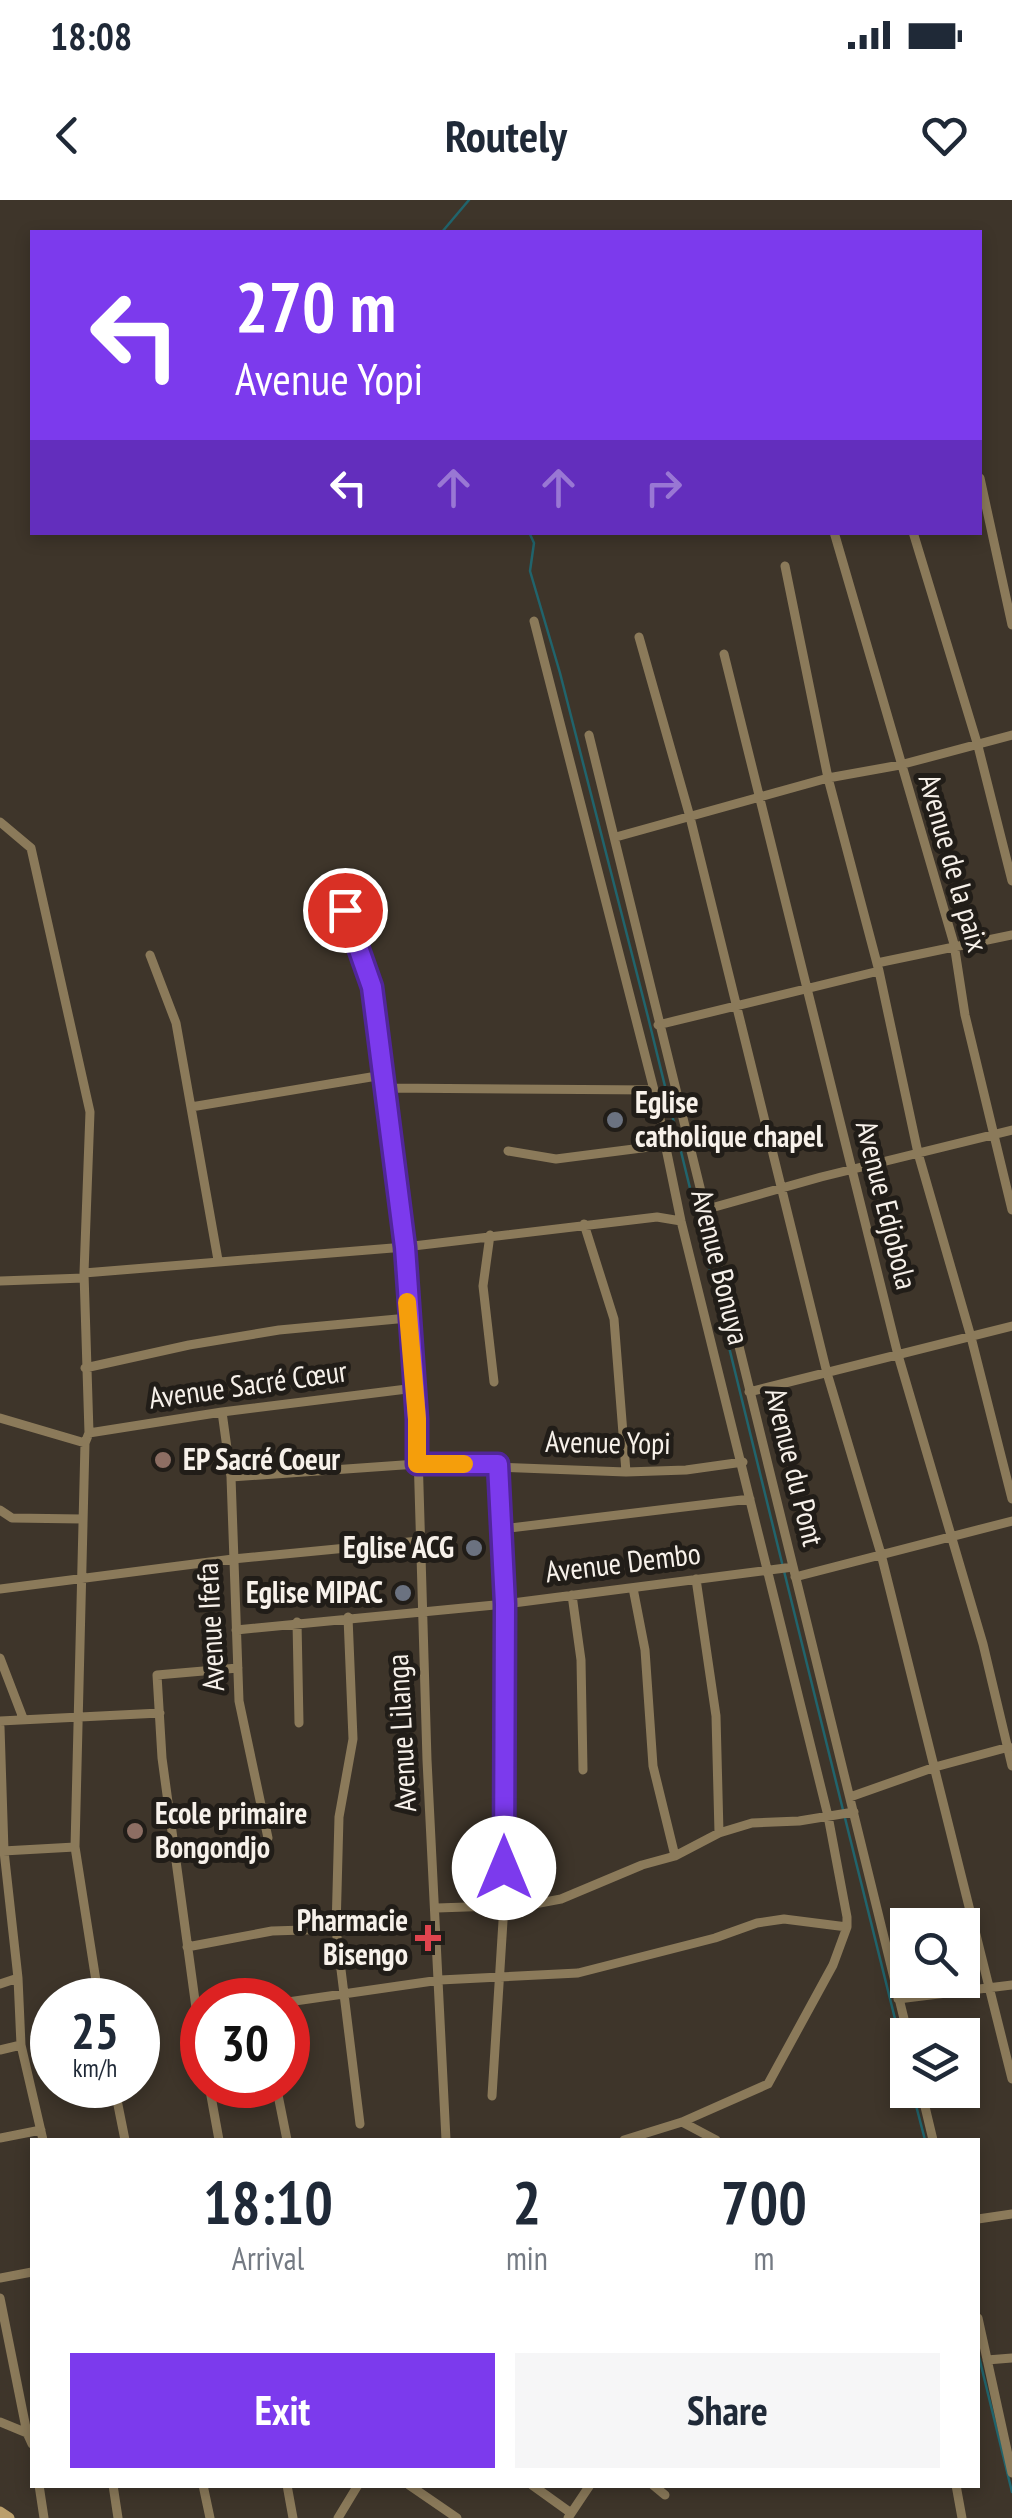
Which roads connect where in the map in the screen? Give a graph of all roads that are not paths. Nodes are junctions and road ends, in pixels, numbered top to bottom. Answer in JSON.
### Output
{"nodes":[{"id":1,"x":982,"y":487,"type":"edge"},
{"id":2,"x":835,"y":535,"type":"edge"},
{"id":3,"x":914,"y":535,"type":"edge"},
{"id":4,"x":785,"y":566,"type":"dead end"},
{"id":5,"x":534,"y":621,"type":"dead end"},
{"id":6,"x":1012,"y":625,"type":"edge"},
{"id":7,"x":639,"y":637,"type":"dead end"},
{"id":8,"x":724,"y":654,"type":"dead end"},
{"id":9,"x":589,"y":735,"type":"dead end"},
{"id":10,"x":1012,"y":736,"type":"edge"},
{"id":11,"x":978,"y":746,"type":"junction"},
{"id":12,"x":900,"y":765,"type":"junction"},
{"id":13,"x":828,"y":778,"type":"junction"},
{"id":14,"x":760,"y":798,"type":"junction"},
{"id":15,"x":690,"y":817,"type":"junction"},
{"id":16,"x":0,"y":822,"type":"edge"},
{"id":17,"x":616,"y":837,"type":"junction"},
{"id":18,"x":1012,"y":881,"type":"edge"},
{"id":19,"x":345,"y":910,"type":"dead end"},
{"id":20,"x":1012,"y":935,"type":"edge"},
{"id":21,"x":954,"y":944,"type":"junction"},
{"id":22,"x":150,"y":955,"type":"dead end"},
{"id":23,"x":878,"y":967,"type":"junction"},
{"id":24,"x":808,"y":990,"type":"junction"},
{"id":25,"x":737,"y":1006,"type":"junction"},
{"id":26,"x":658,"y":1025,"type":"junction"},
{"id":27,"x":383,"y":1076,"type":"junction"},
{"id":28,"x":384,"y":1088,"type":"junction"},
{"id":29,"x":654,"y":1090,"type":"junction"},
{"id":30,"x":191,"y":1107,"type":"junction"},
{"id":31,"x":1012,"y":1130,"type":"edge"},
{"id":32,"x":995,"y":1134,"type":"junction"},
{"id":33,"x":665,"y":1145,"type":"junction"},
{"id":34,"x":508,"y":1151,"type":"dead end"},
{"id":35,"x":918,"y":1154,"type":"junction"},
{"id":36,"x":850,"y":1170,"type":"junction"},
{"id":37,"x":781,"y":1188,"type":"junction"},
{"id":38,"x":704,"y":1210,"type":"junction"},
{"id":39,"x":1012,"y":1210,"type":"edge"},
{"id":40,"x":681,"y":1221,"type":"junction"},
{"id":41,"x":584,"y":1224,"type":"junction"},
{"id":42,"x":490,"y":1235,"type":"junction"},
{"id":43,"x":405,"y":1247,"type":"junction"},
{"id":44,"x":218,"y":1260,"type":"junction"},
{"id":45,"x":84,"y":1275,"type":"junction"},
{"id":46,"x":0,"y":1281,"type":"edge"},
{"id":47,"x":408,"y":1318,"type":"junction"},
{"id":48,"x":1012,"y":1326,"type":"edge"},
{"id":49,"x":971,"y":1337,"type":"junction"},
{"id":50,"x":898,"y":1355,"type":"junction"},
{"id":51,"x":85,"y":1368,"type":"junction"},
{"id":52,"x":827,"y":1373,"type":"junction"},
{"id":53,"x":494,"y":1382,"type":"dead end"},
{"id":54,"x":414,"y":1388,"type":"junction"},
{"id":55,"x":749,"y":1392,"type":"junction"},
{"id":56,"x":222,"y":1412,"type":"junction"},
{"id":57,"x":0,"y":1418,"type":"edge"},
{"id":58,"x":87,"y":1438,"type":"junction"},
{"id":59,"x":743,"y":1462,"type":"junction"},
{"id":60,"x":417,"y":1464,"type":"junction"},
{"id":61,"x":498,"y":1464,"type":"junction"},
{"id":62,"x":626,"y":1472,"type":"junction"},
{"id":63,"x":231,"y":1476,"type":"junction"},
{"id":64,"x":750,"y":1499,"type":"junction"},
{"id":65,"x":1012,"y":1499,"type":"edge"},
{"id":66,"x":0,"y":1510,"type":"edge"},
{"id":67,"x":82,"y":1520,"type":"junction"},
{"id":68,"x":1012,"y":1521,"type":"edge"},
{"id":69,"x":502,"y":1529,"type":"junction"},
{"id":70,"x":951,"y":1536,"type":"junction"},
{"id":71,"x":419,"y":1541,"type":"junction"},
{"id":72,"x":882,"y":1554,"type":"junction"},
{"id":73,"x":233,"y":1559,"type":"junction"},
{"id":74,"x":785,"y":1570,"type":"junction"},
{"id":75,"x":696,"y":1579,"type":"junction"},
{"id":76,"x":82,"y":1580,"type":"junction"},
{"id":77,"x":634,"y":1588,"type":"junction"},
{"id":78,"x":0,"y":1589,"type":"edge"},
{"id":79,"x":572,"y":1595,"type":"junction"},
{"id":80,"x":505,"y":1604,"type":"junction"},
{"id":81,"x":422,"y":1613,"type":"junction"},
{"id":82,"x":348,"y":1617,"type":"junction"},
{"id":83,"x":297,"y":1622,"type":"junction"},
{"id":84,"x":236,"y":1630,"type":"junction"},
{"id":85,"x":0,"y":1658,"type":"edge"},
{"id":86,"x":238,"y":1668,"type":"junction"},
{"id":87,"x":160,"y":1713,"type":"junction"},
{"id":88,"x":80,"y":1715,"type":"junction"},
{"id":89,"x":23,"y":1718,"type":"junction"},
{"id":90,"x":298,"y":1723,"type":"dead end"},
{"id":91,"x":0,"y":1724,"type":"edge"},
{"id":92,"x":1010,"y":1746,"type":"edge"},
{"id":93,"x":1012,"y":1766,"type":"edge"},
{"id":94,"x":935,"y":1767,"type":"junction"},
{"id":95,"x":583,"y":1770,"type":"dead end"},
{"id":96,"x":2,"y":1786,"type":"edge"},
{"id":97,"x":850,"y":1797,"type":"junction"},
{"id":98,"x":842,"y":1813,"type":"junction"},
{"id":99,"x":719,"y":1832,"type":"junction"},
{"id":100,"x":268,"y":1838,"type":"dead end"},
{"id":101,"x":75,"y":1847,"type":"junction"},
{"id":102,"x":2,"y":1851,"type":"edge"},
{"id":103,"x":675,"y":1856,"type":"junction"},
{"id":104,"x":504,"y":1905,"type":"junction"},
{"id":105,"x":436,"y":1908,"type":"junction"},
{"id":106,"x":4,"y":1919,"type":"edge"},
{"id":107,"x":846,"y":1927,"type":"junction"},
{"id":108,"x":336,"y":1928,"type":"junction"},
{"id":109,"x":187,"y":1947,"type":"junction"},
{"id":110,"x":890,"y":1972,"type":"edge"},
{"id":111,"x":18,"y":1978,"type":"junction"},
{"id":112,"x":96,"y":1978,"type":"edge"},
{"id":113,"x":193,"y":1978,"type":"edge"},
{"id":114,"x":499,"y":1978,"type":"junction"},
{"id":115,"x":440,"y":1980,"type":"junction"},
{"id":116,"x":0,"y":1984,"type":"edge"},
{"id":117,"x":1012,"y":1985,"type":"edge"},
{"id":118,"x":988,"y":1987,"type":"junction"},
{"id":119,"x":980,"y":1988,"type":"edge"},
{"id":120,"x":342,"y":1995,"type":"junction"},
{"id":121,"x":898,"y":1998,"type":"edge"},
{"id":122,"x":310,"y":1999,"type":"edge"},
{"id":123,"x":903,"y":2018,"type":"edge"},
{"id":124,"x":21,"y":2045,"type":"junction"},
{"id":125,"x":0,"y":2050,"type":"edge"},
{"id":126,"x":1012,"y":2079,"type":"edge"},
{"id":127,"x":492,"y":2096,"type":"dead end"},
{"id":128,"x":119,"y":2108,"type":"edge"},
{"id":129,"x":214,"y":2108,"type":"edge"},
{"id":130,"x":281,"y":2108,"type":"edge"},
{"id":131,"x":925,"y":2108,"type":"edge"},
{"id":132,"x":682,"y":2122,"type":"junction"},
{"id":133,"x":360,"y":2124,"type":"dead end"},
{"id":134,"x":42,"y":2135,"type":"edge"},
{"id":135,"x":0,"y":2138,"type":"edge"},
{"id":136,"x":125,"y":2138,"type":"edge"},
{"id":137,"x":220,"y":2138,"type":"edge"},
{"id":138,"x":288,"y":2138,"type":"edge"},
{"id":139,"x":446,"y":2138,"type":"edge"},
{"id":140,"x":630,"y":2138,"type":"edge"},
{"id":141,"x":712,"y":2138,"type":"edge"},
{"id":142,"x":933,"y":2138,"type":"edge"},
{"id":143,"x":1012,"y":2214,"type":"edge"},
{"id":144,"x":980,"y":2220,"type":"edge"},
{"id":145,"x":30,"y":2272,"type":"edge"},
{"id":146,"x":0,"y":2278,"type":"edge"},
{"id":147,"x":0,"y":2298,"type":"edge"},
{"id":148,"x":980,"y":2327,"type":"edge"},
{"id":149,"x":1012,"y":2358,"type":"edge"},
{"id":150,"x":987,"y":2360,"type":"junction"},
{"id":151,"x":0,"y":2422,"type":"edge"},
{"id":152,"x":30,"y":2435,"type":"edge"},
{"id":153,"x":30,"y":2439,"type":"edge"},
{"id":154,"x":1012,"y":2473,"type":"edge"},
{"id":155,"x":39,"y":2488,"type":"edge"},
{"id":156,"x":113,"y":2488,"type":"edge"},
{"id":157,"x":205,"y":2488,"type":"edge"},
{"id":158,"x":287,"y":2488,"type":"edge"},
{"id":159,"x":356,"y":2488,"type":"edge"},
{"id":160,"x":413,"y":2488,"type":"edge"},
{"id":161,"x":536,"y":2488,"type":"edge"},
{"id":162,"x":588,"y":2488,"type":"edge"},
{"id":163,"x":657,"y":2488,"type":"edge"},
{"id":164,"x":957,"y":2488,"type":"edge"},
{"id":165,"x":666,"y":2495,"type":"dead end"},
{"id":166,"x":0,"y":2512,"type":"edge"},
{"id":167,"x":570,"y":2515,"type":"edge"},
{"id":168,"x":9,"y":2518,"type":"edge"},
{"id":169,"x":44,"y":2518,"type":"edge"},
{"id":170,"x":118,"y":2518,"type":"edge"},
{"id":171,"x":210,"y":2518,"type":"edge"},
{"id":172,"x":292,"y":2518,"type":"edge"},
{"id":173,"x":338,"y":2518,"type":"edge"},
{"id":174,"x":457,"y":2518,"type":"edge"},
{"id":175,"x":962,"y":2518,"type":"edge"}],
"edges":[{"from":1,"to":6,"type":"street"},
{"from":2,"to":12,"type":"street","name":"Avenue de la paix"},
{"from":3,"to":11,"type":"street"},
{"from":4,"to":13,"type":"street"},
{"from":5,"to":29,"type":"street","name":"Avenue Bonuya"},
{"from":7,"to":15,"type":"street"},
{"from":8,"to":14,"type":"street","name":"Avenue Edjobola"},
{"from":9,"to":17,"type":"street","name":"Avenue du Pont"},
{"from":10,"to":11,"type":"street"},
{"from":11,"to":12,"type":"street"},
{"from":11,"to":18,"type":"street"},
{"from":12,"to":13,"type":"street"},
{"from":12,"to":21,"type":"street","name":"Avenue de la paix"},
{"from":13,"to":14,"type":"street"},
{"from":13,"to":23,"type":"street"},
{"from":14,"to":15,"type":"street"},
{"from":14,"to":24,"type":"street","name":"Avenue Edjobola"},
{"from":15,"to":17,"type":"street"},
{"from":15,"to":25,"type":"street"},
{"from":16,"to":45,"type":"street"},
{"from":17,"to":26,"type":"street","name":"Avenue du Pont"},
{"from":19,"to":27,"type":"street","name":"Avenue Lilanga"},
{"from":20,"to":21,"type":"street"},
{"from":21,"to":23,"type":"street"},
{"from":21,"to":32,"type":"street","name":"Avenue de la paix"},
{"from":22,"to":30,"type":"street"},
{"from":23,"to":24,"type":"street"},
{"from":23,"to":35,"type":"street"},
{"from":24,"to":25,"type":"street"},
{"from":24,"to":36,"type":"street","name":"Avenue Edjobola"},
{"from":25,"to":26,"type":"street"},
{"from":25,"to":37,"type":"street"},
{"from":26,"to":38,"type":"street","name":"Avenue du Pont"},
{"from":27,"to":28,"type":"street","name":"Avenue Lilanga"},
{"from":27,"to":30,"type":"street"},
{"from":28,"to":29,"type":"street"},
{"from":28,"to":43,"type":"street","name":"Avenue Lilanga"},
{"from":29,"to":33,"type":"street","name":"Avenue Bonuya"},
{"from":30,"to":44,"type":"street"},
{"from":31,"to":32,"type":"street"},
{"from":32,"to":35,"type":"street"},
{"from":32,"to":39,"type":"street","name":"Avenue de la paix"},
{"from":33,"to":34,"type":"street"},
{"from":33,"to":40,"type":"street","name":"Avenue Bonuya"},
{"from":35,"to":36,"type":"street"},
{"from":35,"to":49,"type":"street"},
{"from":36,"to":37,"type":"street"},
{"from":36,"to":50,"type":"street","name":"Avenue Edjobola"},
{"from":37,"to":38,"type":"street"},
{"from":37,"to":52,"type":"street"},
{"from":38,"to":55,"type":"street","name":"Avenue du Pont"},
{"from":40,"to":41,"type":"street"},
{"from":40,"to":59,"type":"street","name":"Avenue Bonuya"},
{"from":41,"to":42,"type":"street"},
{"from":41,"to":62,"type":"street"},
{"from":42,"to":43,"type":"street"},
{"from":42,"to":53,"type":"street"},
{"from":43,"to":44,"type":"street"},
{"from":43,"to":47,"type":"street","name":"Avenue Lilanga"},
{"from":44,"to":45,"type":"street"},
{"from":45,"to":46,"type":"street"},
{"from":45,"to":51,"type":"street"},
{"from":47,"to":51,"type":"street"},
{"from":47,"to":54,"type":"street","name":"Avenue Lilanga"},
{"from":48,"to":49,"type":"street"},
{"from":49,"to":50,"type":"street"},
{"from":49,"to":65,"type":"street"},
{"from":50,"to":52,"type":"street"},
{"from":50,"to":70,"type":"street","name":"Avenue Edjobola"},
{"from":51,"to":58,"type":"street"},
{"from":52,"to":55,"type":"street"},
{"from":52,"to":72,"type":"street"},
{"from":54,"to":56,"type":"street","name":"Avenue Sacré Cœur"},
{"from":54,"to":60,"type":"street","name":"Avenue Lilanga"},
{"from":55,"to":74,"type":"street","name":"Avenue du Pont"},
{"from":56,"to":58,"type":"street","name":"Avenue Sacré Cœur"},
{"from":56,"to":63,"type":"street","name":"Avenue Ifefa"},
{"from":57,"to":58,"type":"street"},
{"from":58,"to":67,"type":"street"},
{"from":59,"to":62,"type":"street","name":"Avenue Yopi"},
{"from":59,"to":64,"type":"street","name":"Avenue Bonuya"},
{"from":60,"to":61,"type":"street","name":"Avenue Yopi"},
{"from":60,"to":63,"type":"street","name":"Avenue Yopi"},
{"from":60,"to":71,"type":"street","name":"Avenue Lilanga"},
{"from":61,"to":62,"type":"street","name":"Avenue Yopi"},
{"from":61,"to":69,"type":"street"},
{"from":63,"to":73,"type":"street","name":"Avenue Ifefa"},
{"from":64,"to":69,"type":"street"},
{"from":64,"to":74,"type":"street","name":"Avenue Bonuya"},
{"from":66,"to":67,"type":"street"},
{"from":67,"to":76,"type":"street"},
{"from":68,"to":70,"type":"street","name":"Avenue Dembo"},
{"from":69,"to":80,"type":"street"},
{"from":70,"to":72,"type":"street","name":"Avenue Dembo"},
{"from":70,"to":92,"type":"street","name":"Avenue Edjobola"},
{"from":71,"to":73,"type":"street"},
{"from":71,"to":81,"type":"street","name":"Avenue Lilanga"},
{"from":72,"to":74,"type":"street","name":"Avenue Dembo"},
{"from":72,"to":94,"type":"street"},
{"from":73,"to":76,"type":"street"},
{"from":73,"to":84,"type":"street","name":"Avenue Ifefa"},
{"from":74,"to":75,"type":"street","name":"Avenue Dembo"},
{"from":74,"to":97,"type":"street","name":"Avenue du Pont"},
{"from":74,"to":98,"type":"street","name":"Avenue Bonuya"},
{"from":75,"to":77,"type":"street","name":"Avenue Dembo"},
{"from":75,"to":99,"type":"street"},
{"from":76,"to":78,"type":"street"},
{"from":76,"to":88,"type":"street"},
{"from":77,"to":79,"type":"street","name":"Avenue Dembo"},
{"from":77,"to":103,"type":"street"},
{"from":79,"to":80,"type":"street","name":"Avenue Dembo"},
{"from":79,"to":95,"type":"street"},
{"from":80,"to":81,"type":"street","name":"Avenue Dembo"},
{"from":80,"to":104,"type":"street"},
{"from":81,"to":82,"type":"street","name":"Avenue Dembo"},
{"from":81,"to":105,"type":"street","name":"Avenue Lilanga"},
{"from":82,"to":83,"type":"street","name":"Avenue Dembo"},
{"from":82,"to":108,"type":"street"},
{"from":83,"to":84,"type":"street","name":"Avenue Dembo"},
{"from":83,"to":90,"type":"street"},
{"from":84,"to":86,"type":"street","name":"Avenue Ifefa"},
{"from":85,"to":89,"type":"street"},
{"from":86,"to":87,"type":"street"},
{"from":86,"to":100,"type":"street","name":"Avenue Ifefa"},
{"from":87,"to":88,"type":"street"},
{"from":87,"to":109,"type":"street"},
{"from":88,"to":89,"type":"street"},
{"from":88,"to":101,"type":"street"},
{"from":89,"to":91,"type":"street"},
{"from":91,"to":96,"type":"street"},
{"from":92,"to":93,"type":"street","name":"Avenue Edjobola"},
{"from":92,"to":94,"type":"street"},
{"from":94,"to":97,"type":"street"},
{"from":94,"to":118,"type":"street"},
{"from":96,"to":102,"type":"street"},
{"from":97,"to":98,"type":"street","name":"Avenue du Pont"},
{"from":98,"to":99,"type":"street"},
{"from":98,"to":107,"type":"street","name":"Avenue Bonuya"},
{"from":98,"to":110,"type":"street","name":"Avenue du Pont"},
{"from":99,"to":103,"type":"street"},
{"from":101,"to":102,"type":"street"},
{"from":101,"to":112,"type":"street"},
{"from":102,"to":106,"type":"street"},
{"from":103,"to":104,"type":"street"},
{"from":104,"to":105,"type":"street"},
{"from":104,"to":114,"type":"street"},
{"from":105,"to":115,"type":"street","name":"Avenue Lilanga"},
{"from":106,"to":111,"type":"street"},
{"from":107,"to":114,"type":"street"},
{"from":107,"to":132,"type":"street"},
{"from":108,"to":109,"type":"street"},
{"from":108,"to":120,"type":"street"},
{"from":109,"to":113,"type":"street"},
{"from":111,"to":116,"type":"street"},
{"from":111,"to":124,"type":"street"},
{"from":114,"to":115,"type":"street"},
{"from":114,"to":127,"type":"street"},
{"from":115,"to":120,"type":"street"},
{"from":115,"to":139,"type":"street","name":"Avenue Lilanga"},
{"from":117,"to":118,"type":"street"},
{"from":118,"to":119,"type":"street"},
{"from":118,"to":126,"type":"street"},
{"from":120,"to":122,"type":"street"},
{"from":120,"to":133,"type":"street"},
{"from":121,"to":123,"type":"street","name":"Avenue du Pont"},
{"from":124,"to":125,"type":"street"},
{"from":124,"to":134,"type":"street"},
{"from":128,"to":136,"type":"street"},
{"from":129,"to":137,"type":"street"},
{"from":130,"to":138,"type":"street"},
{"from":131,"to":142,"type":"street"},
{"from":132,"to":140,"type":"street"},
{"from":132,"to":141,"type":"street"},
{"from":134,"to":135,"type":"street"},
{"from":143,"to":144,"type":"street"},
{"from":145,"to":146,"type":"street"},
{"from":147,"to":152,"type":"street"},
{"from":148,"to":150,"type":"street"},
{"from":149,"to":150,"type":"street"},
{"from":150,"to":154,"type":"street"},
{"from":151,"to":153,"type":"street"},
{"from":155,"to":169,"type":"street"},
{"from":156,"to":170,"type":"street"},
{"from":157,"to":171,"type":"street"},
{"from":158,"to":172,"type":"street"},
{"from":159,"to":173,"type":"street"},
{"from":160,"to":174,"type":"street"},
{"from":161,"to":167,"type":"street"},
{"from":162,"to":167,"type":"street"},
{"from":163,"to":165,"type":"street"},
{"from":164,"to":175,"type":"street"},
{"from":166,"to":168,"type":"street"}]}
